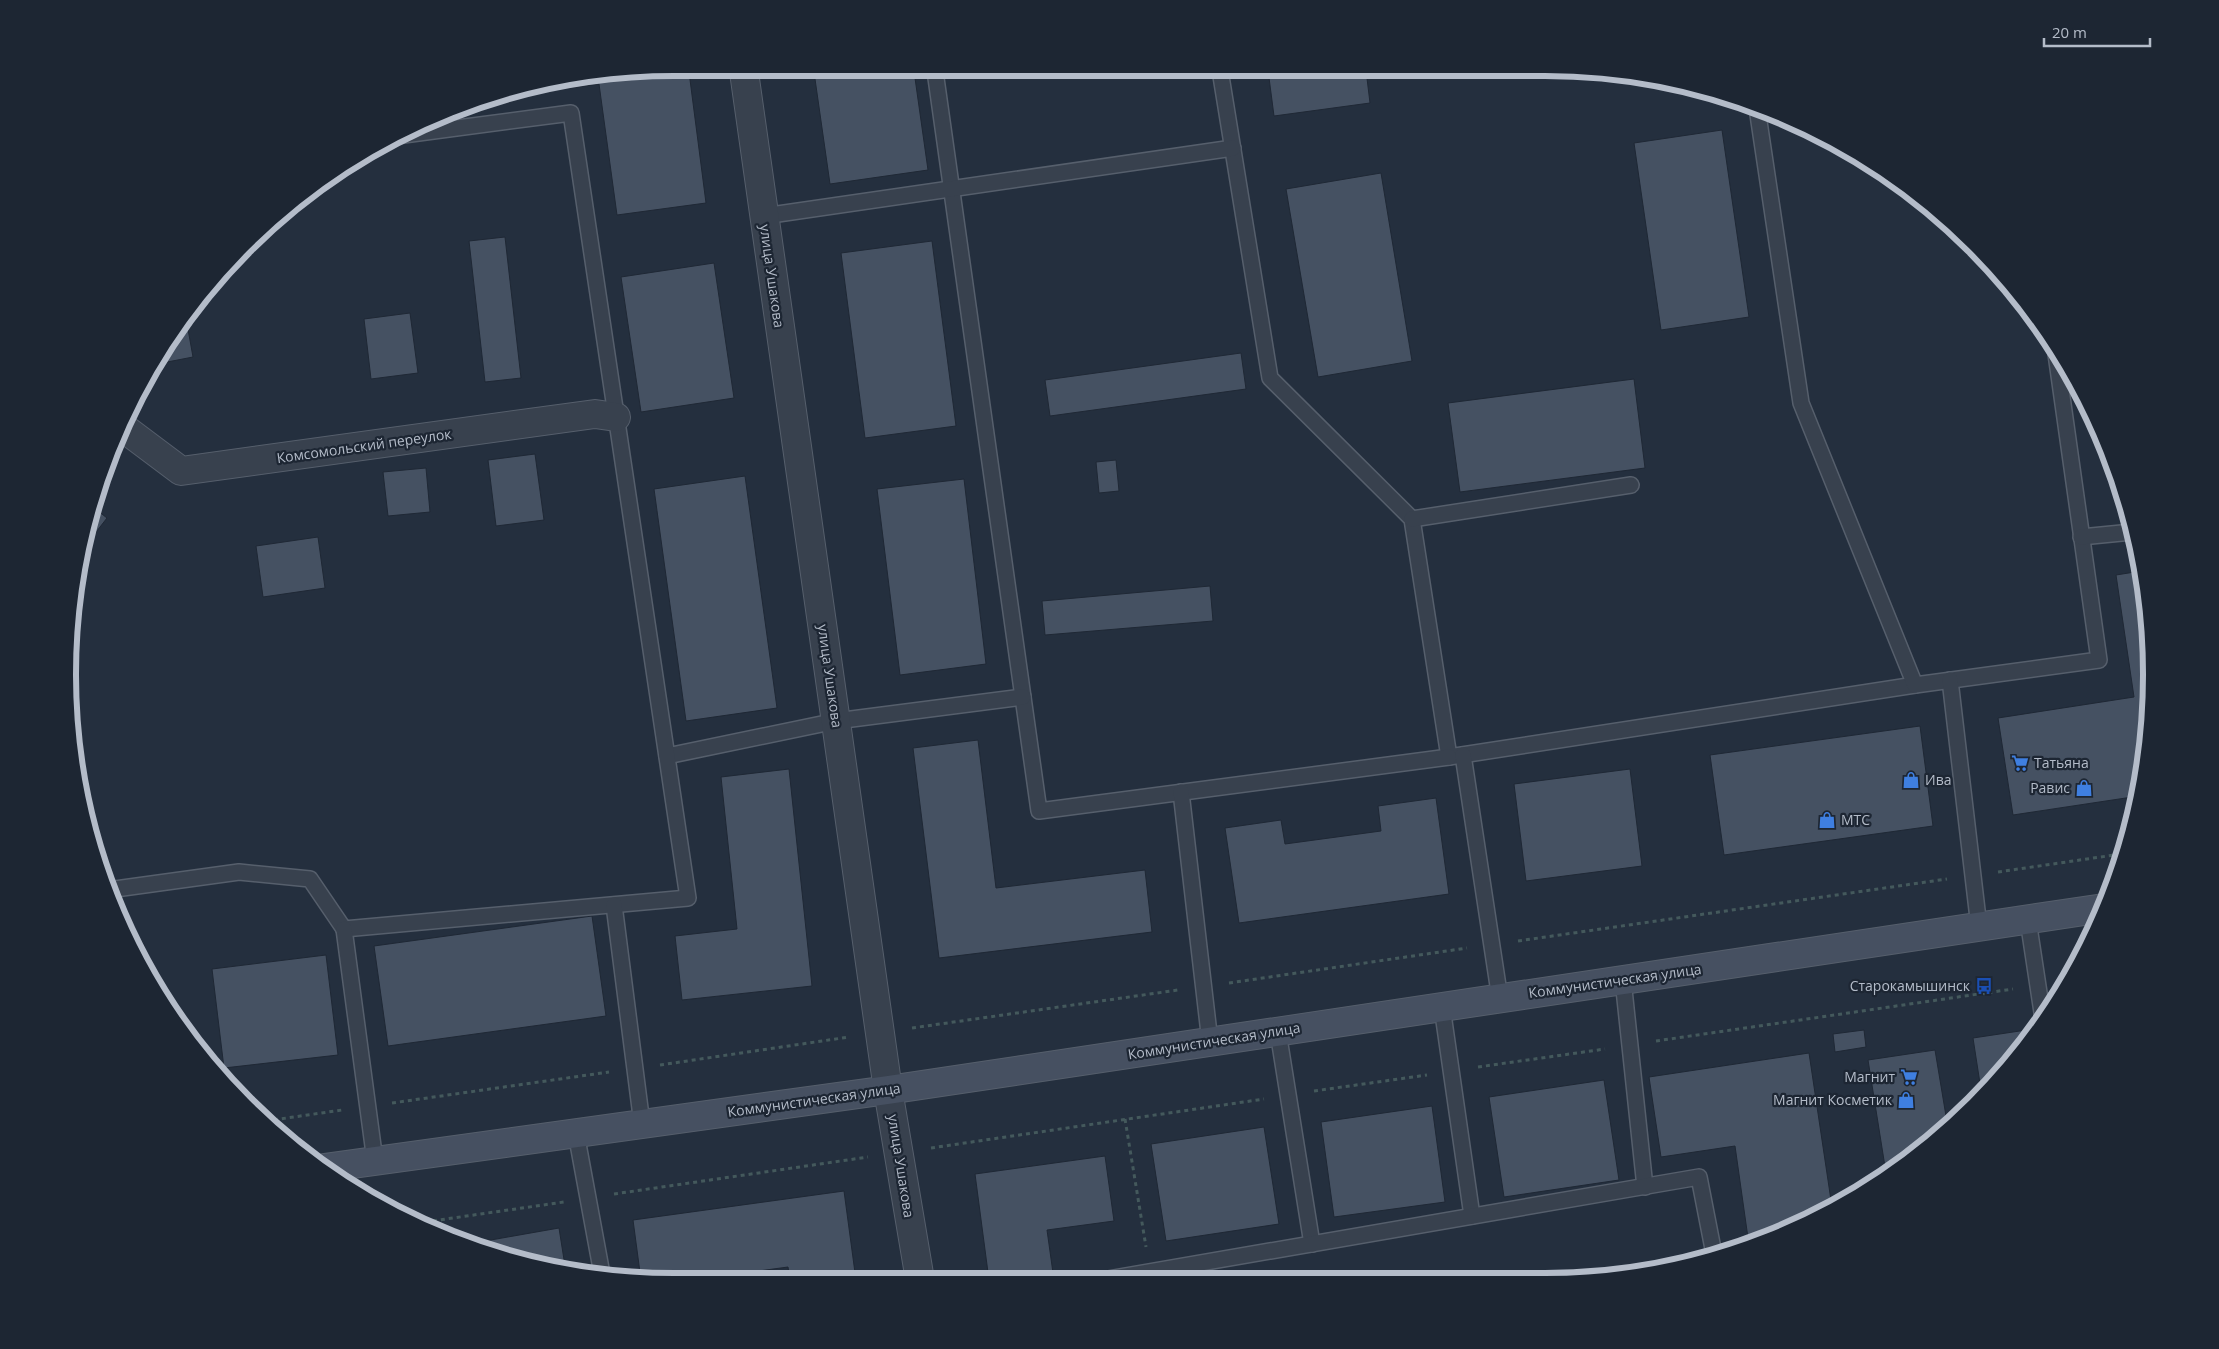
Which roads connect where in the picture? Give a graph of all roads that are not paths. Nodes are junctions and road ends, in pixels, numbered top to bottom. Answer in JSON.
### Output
{"nodes":[{"id":1,"x":745,"y":76,"type":"edge"},
{"id":2,"x":936,"y":76,"type":"edge"},
{"id":3,"x":1221,"y":76,"type":"edge"},
{"id":4,"x":1758,"y":116,"type":"edge"},
{"id":5,"x":422,"y":133,"type":"edge"},
{"id":6,"x":1233,"y":148,"type":"junction"},
{"id":7,"x":951,"y":188,"type":"junction"},
{"id":8,"x":764,"y":216,"type":"junction"},
{"id":9,"x":2058,"y":367,"type":"edge"},
{"id":10,"x":616,"y":418,"type":"junction"},
{"id":11,"x":128,"y":432,"type":"edge"},
{"id":12,"x":1631,"y":485,"type":"dead end"},
{"id":13,"x":1412,"y":519,"type":"junction"},
{"id":14,"x":2125,"y":533,"type":"edge"},
{"id":15,"x":2082,"y":537,"type":"junction"},
{"id":16,"x":1950,"y":680,"type":"junction"},
{"id":17,"x":1915,"y":684,"type":"junction"},
{"id":18,"x":1023,"y":696,"type":"junction"},
{"id":19,"x":836,"y":721,"type":"junction"},
{"id":20,"x":667,"y":756,"type":"junction"},
{"id":21,"x":1456,"y":756,"type":"junction"},
{"id":22,"x":1181,"y":792,"type":"junction"},
{"id":23,"x":116,"y":889,"type":"edge"},
{"id":24,"x":614,"y":905,"type":"junction"},
{"id":25,"x":2094,"y":910,"type":"edge"},
{"id":26,"x":2028,"y":920,"type":"junction"},
{"id":27,"x":1979,"y":927,"type":"junction"},
{"id":28,"x":344,"y":929,"type":"junction"},
{"id":29,"x":1623,"y":980,"type":"junction"},
{"id":30,"x":1500,"y":998,"type":"junction"},
{"id":31,"x":1442,"y":1007,"type":"junction"},
{"id":32,"x":2041,"y":1008,"type":"edge"},
{"id":33,"x":1278,"y":1032,"type":"junction"},
{"id":34,"x":1210,"y":1042,"type":"junction"},
{"id":35,"x":888,"y":1090,"type":"junction"},
{"id":36,"x":642,"y":1124,"type":"junction"},
{"id":37,"x":576,"y":1133,"type":"junction"},
{"id":38,"x":375,"y":1161,"type":"junction"},
{"id":39,"x":334,"y":1167,"type":"edge"},
{"id":40,"x":1645,"y":1187,"type":"junction"},
{"id":41,"x":1472,"y":1216,"type":"junction"},
{"id":42,"x":1312,"y":1244,"type":"junction"},
{"id":43,"x":1713,"y":1248,"type":"edge"},
{"id":44,"x":601,"y":1268,"type":"edge"},
{"id":45,"x":919,"y":1273,"type":"edge"},
{"id":46,"x":1144,"y":1273,"type":"edge"}],
"edges":[{"from":1,"to":8,"type":"street","name":"улица Ушакова"},
{"from":2,"to":7,"type":"lane"},
{"from":3,"to":6,"type":"lane"},
{"from":4,"to":17,"type":"lane"},
{"from":5,"to":10,"type":"lane"},
{"from":6,"to":7,"type":"lane"},
{"from":6,"to":13,"type":"lane"},
{"from":7,"to":8,"type":"lane"},
{"from":7,"to":18,"type":"lane"},
{"from":8,"to":19,"type":"street","name":"улица Ушакова"},
{"from":9,"to":15,"type":"lane"},
{"from":10,"to":11,"type":"street","name":"Комсомольский переулок"},
{"from":10,"to":20,"type":"lane"},
{"from":12,"to":13,"type":"lane"},
{"from":13,"to":21,"type":"lane"},
{"from":14,"to":15,"type":"lane"},
{"from":15,"to":16,"type":"lane"},
{"from":16,"to":17,"type":"lane"},
{"from":16,"to":27,"type":"lane"},
{"from":17,"to":21,"type":"lane"},
{"from":18,"to":19,"type":"lane"},
{"from":18,"to":22,"type":"lane"},
{"from":19,"to":20,"type":"lane"},
{"from":19,"to":35,"type":"street","name":"улица Ушакова"},
{"from":20,"to":24,"type":"lane"},
{"from":21,"to":22,"type":"lane"},
{"from":21,"to":30,"type":"lane"},
{"from":22,"to":34,"type":"lane"},
{"from":23,"to":28,"type":"lane"},
{"from":24,"to":28,"type":"lane"},
{"from":24,"to":36,"type":"lane"},
{"from":25,"to":26,"type":"main road","name":"Коммунистическая улица"},
{"from":26,"to":27,"type":"main road","name":"Коммунистическая улица"},
{"from":26,"to":32,"type":"lane"},
{"from":27,"to":29,"type":"main road","name":"Коммунистическая улица"},
{"from":28,"to":38,"type":"lane"},
{"from":29,"to":30,"type":"main road","name":"Коммунистическая улица"},
{"from":29,"to":40,"type":"lane"},
{"from":30,"to":31,"type":"main road","name":"Коммунистическая улица"},
{"from":31,"to":33,"type":"main road","name":"Коммунистическая улица"},
{"from":31,"to":41,"type":"lane"},
{"from":33,"to":34,"type":"main road","name":"Коммунистическая улица"},
{"from":33,"to":42,"type":"lane"},
{"from":34,"to":35,"type":"main road","name":"Коммунистическая улица"},
{"from":35,"to":36,"type":"main road","name":"Коммунистическая улица"},
{"from":35,"to":45,"type":"street","name":"улица Ушакова"},
{"from":36,"to":37,"type":"main road","name":"Коммунистическая улица"},
{"from":37,"to":38,"type":"main road","name":"Коммунистическая улица"},
{"from":37,"to":44,"type":"lane"},
{"from":38,"to":39,"type":"main road","name":"Коммунистическая улица"},
{"from":40,"to":41,"type":"lane"},
{"from":40,"to":43,"type":"lane"},
{"from":41,"to":42,"type":"lane"},
{"from":42,"to":46,"type":"lane"}]}
